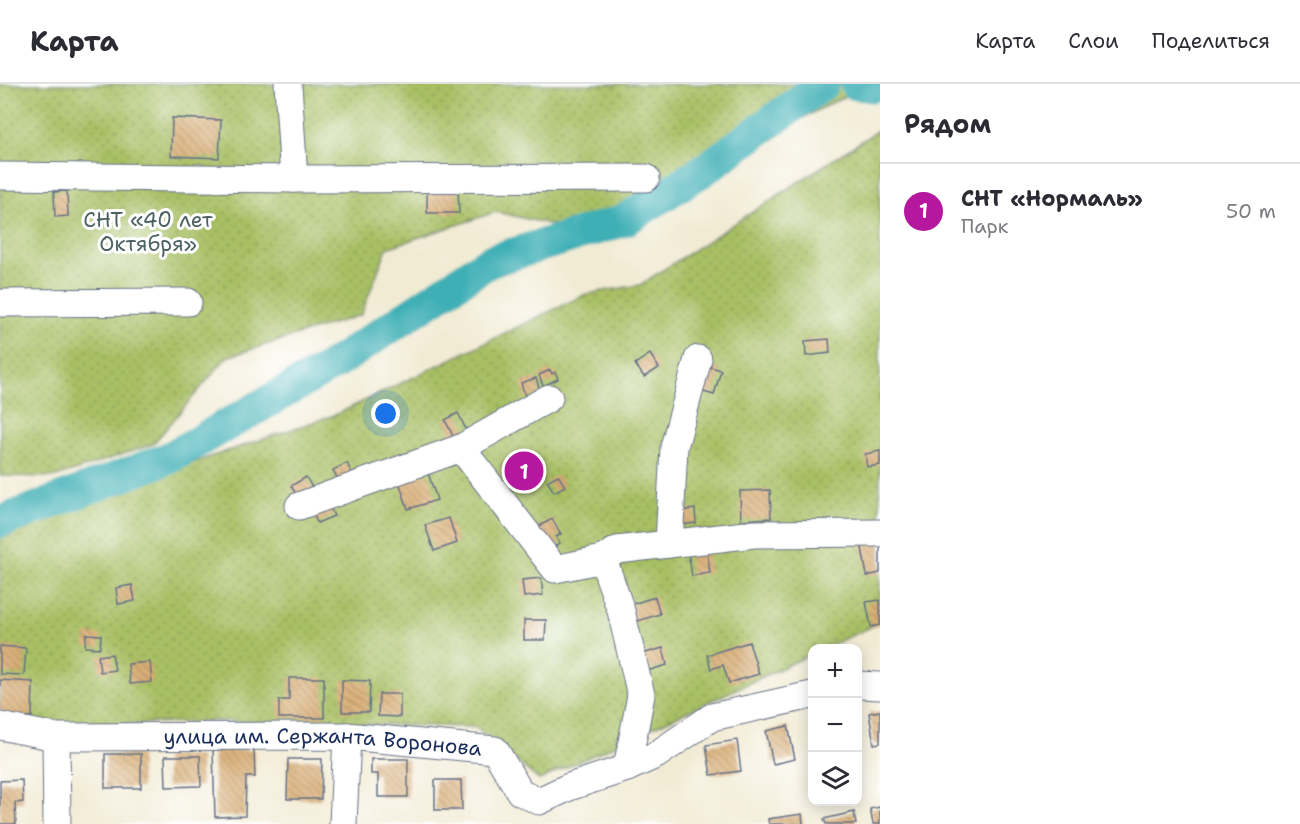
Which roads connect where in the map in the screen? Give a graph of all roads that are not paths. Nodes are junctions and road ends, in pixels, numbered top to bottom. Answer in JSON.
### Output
{"nodes":[{"id":1,"x":288,"y":84,"type":"edge"},
{"id":2,"x":0,"y":176,"type":"edge"},
{"id":3,"x":294,"y":178,"type":"junction"},
{"id":4,"x":646,"y":178,"type":"dead end"},
{"id":5,"x":188,"y":302,"type":"dead end"},
{"id":6,"x":0,"y":303,"type":"edge"},
{"id":7,"x":698,"y":360,"type":"dead end"},
{"id":8,"x":549,"y":398,"type":"dead end"},
{"id":9,"x":461,"y":448,"type":"junction"},
{"id":10,"x":299,"y":506,"type":"dead end"},
{"id":11,"x":880,"y":533,"type":"edge"},
{"id":12,"x":669,"y":544,"type":"junction"},
{"id":13,"x":603,"y":559,"type":"junction"},
{"id":14,"x":862,"y":685,"type":"edge"},
{"id":15,"x":880,"y":686,"type":"edge"},
{"id":16,"x":808,"y":696,"type":"edge"},
{"id":17,"x":0,"y":726,"type":"edge"},
{"id":18,"x":347,"y":736,"type":"junction"},
{"id":19,"x":56,"y":737,"type":"junction"},
{"id":20,"x":627,"y":768,"type":"junction"},
{"id":21,"x":57,"y":824,"type":"edge"},
{"id":22,"x":343,"y":824,"type":"edge"}],
"edges":[{"from":1,"to":3,"type":"street"},
{"from":2,"to":3,"type":"street"},
{"from":3,"to":4,"type":"street"},
{"from":5,"to":6,"type":"street"},
{"from":7,"to":12,"type":"street"},
{"from":8,"to":9,"type":"street"},
{"from":9,"to":10,"type":"street"},
{"from":9,"to":13,"type":"street"},
{"from":11,"to":12,"type":"street"},
{"from":12,"to":13,"type":"street"},
{"from":13,"to":20,"type":"street"},
{"from":14,"to":15,"type":"street"},
{"from":16,"to":20,"type":"street","name":"улица им. Сержанта Воронова"},
{"from":17,"to":19,"type":"street","name":"улица им. Сержанта Воронова"},
{"from":18,"to":19,"type":"street","name":"улица им. Сержанта Воронова"},
{"from":18,"to":20,"type":"street","name":"улица им. Сержанта Воронова"},
{"from":18,"to":22,"type":"street"},
{"from":19,"to":21,"type":"street"}]}
